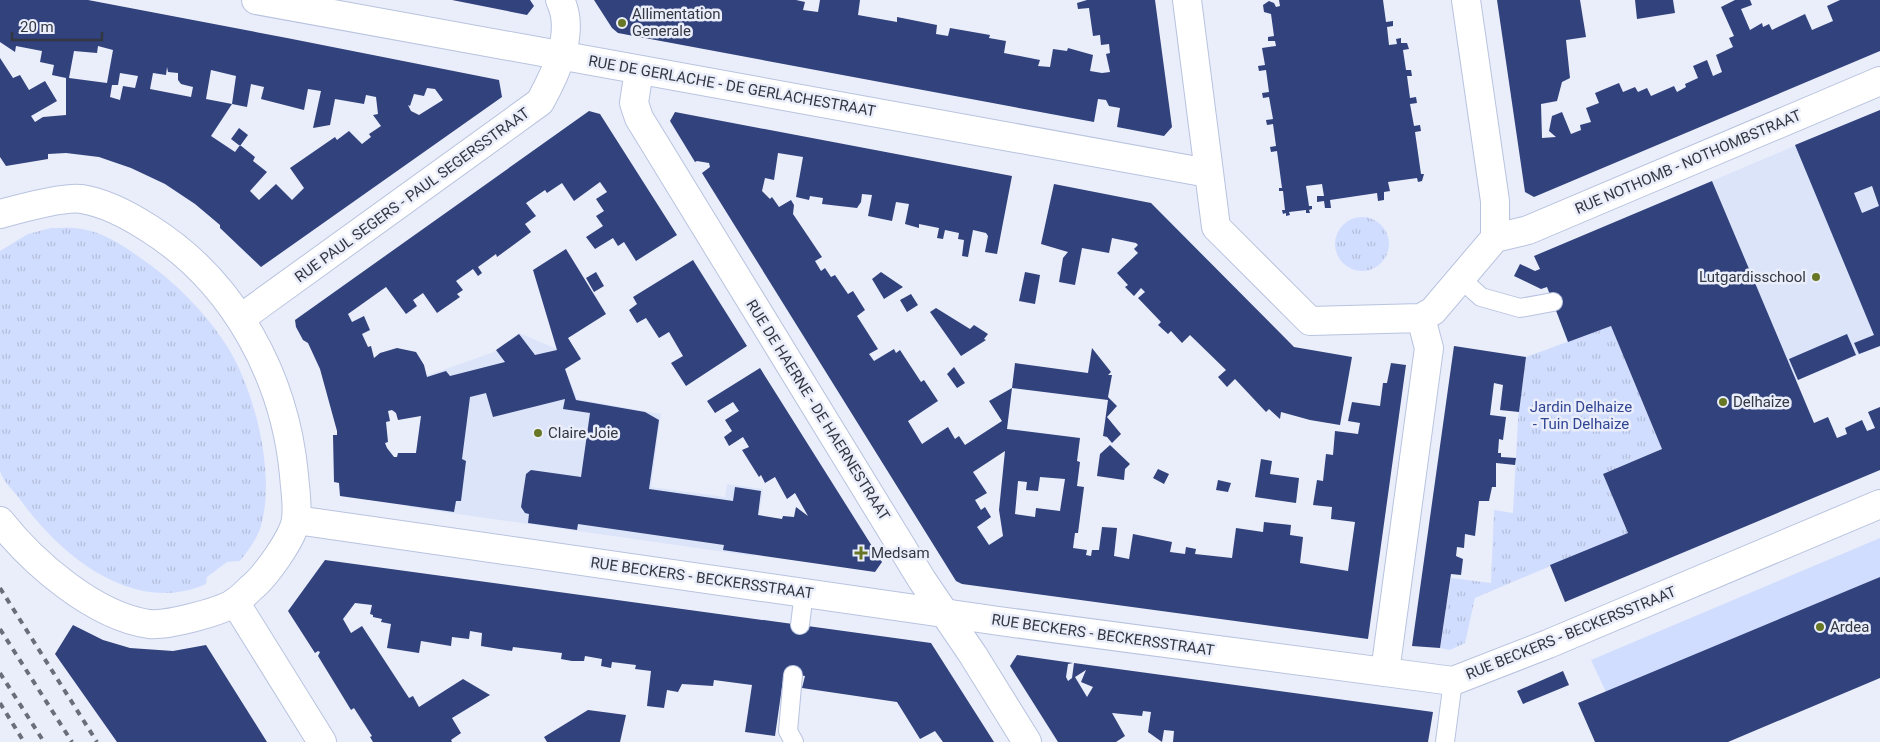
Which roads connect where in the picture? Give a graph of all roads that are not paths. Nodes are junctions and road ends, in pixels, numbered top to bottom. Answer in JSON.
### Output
{"nodes":[{"id":1,"x":256,"y":0,"type":"edge"},
{"id":2,"x":560,"y":0,"type":"edge"},
{"id":3,"x":1187,"y":0,"type":"edge"},
{"id":4,"x":1466,"y":0,"type":"edge"},
{"id":5,"x":561,"y":55,"type":"junction"},
{"id":6,"x":639,"y":70,"type":"junction"},
{"id":7,"x":1880,"y":81,"type":"edge"},
{"id":8,"x":1208,"y":173,"type":"junction"},
{"id":9,"x":0,"y":214,"type":"edge"},
{"id":10,"x":1495,"y":238,"type":"junction"},
{"id":11,"x":1460,"y":278,"type":"junction"},
{"id":12,"x":1553,"y":302,"type":"dead end"},
{"id":13,"x":241,"y":318,"type":"junction"},
{"id":14,"x":1421,"y":318,"type":"junction"},
{"id":15,"x":1880,"y":504,"type":"edge"},
{"id":16,"x":296,"y":520,"type":"junction"},
{"id":17,"x":0,"y":521,"type":"edge"},
{"id":18,"x":804,"y":592,"type":"junction"},
{"id":19,"x":235,"y":602,"type":"junction"},
{"id":20,"x":945,"y":613,"type":"junction"},
{"id":21,"x":800,"y":625,"type":"dead end"},
{"id":22,"x":1385,"y":672,"type":"junction"},
{"id":23,"x":793,"y":675,"type":"dead end"},
{"id":24,"x":1453,"y":681,"type":"junction"},
{"id":25,"x":322,"y":742,"type":"edge"},
{"id":26,"x":794,"y":742,"type":"edge"},
{"id":27,"x":1027,"y":742,"type":"edge"},
{"id":28,"x":1445,"y":742,"type":"edge"}],
"edges":[{"from":1,"to":5,"type":"street","name":"RUE DE GERLACHE - DE GERLACHESTRAAT"},
{"from":2,"to":5,"type":"street"},
{"from":3,"to":8,"type":"street"},
{"from":4,"to":10,"type":"street"},
{"from":5,"to":6,"type":"street","name":"RUE DE GERLACHE - DE GERLACHESTRAAT"},
{"from":5,"to":13,"type":"street","name":"RUE PAUL SEGERS - PAUL SEGERSSTRAAT"},
{"from":6,"to":8,"type":"street","name":"RUE DE GERLACHE - DE GERLACHESTRAAT"},
{"from":6,"to":20,"type":"street","name":"RUE DE HAERNE - DE HAERNESTRAAT"},
{"from":7,"to":10,"type":"street","name":"RUE NOTHOMB - NOTHOMBSTRAAT"},
{"from":8,"to":14,"type":"street"},
{"from":9,"to":13,"type":"street"},
{"from":10,"to":11,"type":"street"},
{"from":11,"to":12,"type":"lane"},
{"from":11,"to":14,"type":"street"},
{"from":13,"to":16,"type":"street"},
{"from":14,"to":22,"type":"street"},
{"from":15,"to":24,"type":"street","name":"RUE BECKERS - BECKERSSTRAAT"},
{"from":16,"to":18,"type":"street","name":"RUE BECKERS - BECKERSSTRAAT"},
{"from":16,"to":19,"type":"street"},
{"from":17,"to":19,"type":"street"},
{"from":18,"to":20,"type":"street","name":"RUE BECKERS - BECKERSSTRAAT"},
{"from":18,"to":21,"type":"lane"},
{"from":19,"to":25,"type":"street"},
{"from":20,"to":22,"type":"street","name":"RUE BECKERS - BECKERSSTRAAT"},
{"from":20,"to":27,"type":"street","name":"RUE DE HAERNE - DE HAERNESTRAAT"},
{"from":22,"to":24,"type":"street","name":"RUE BECKERS - BECKERSSTRAAT"},
{"from":23,"to":26,"type":"lane"},
{"from":24,"to":28,"type":"lane"}]}
